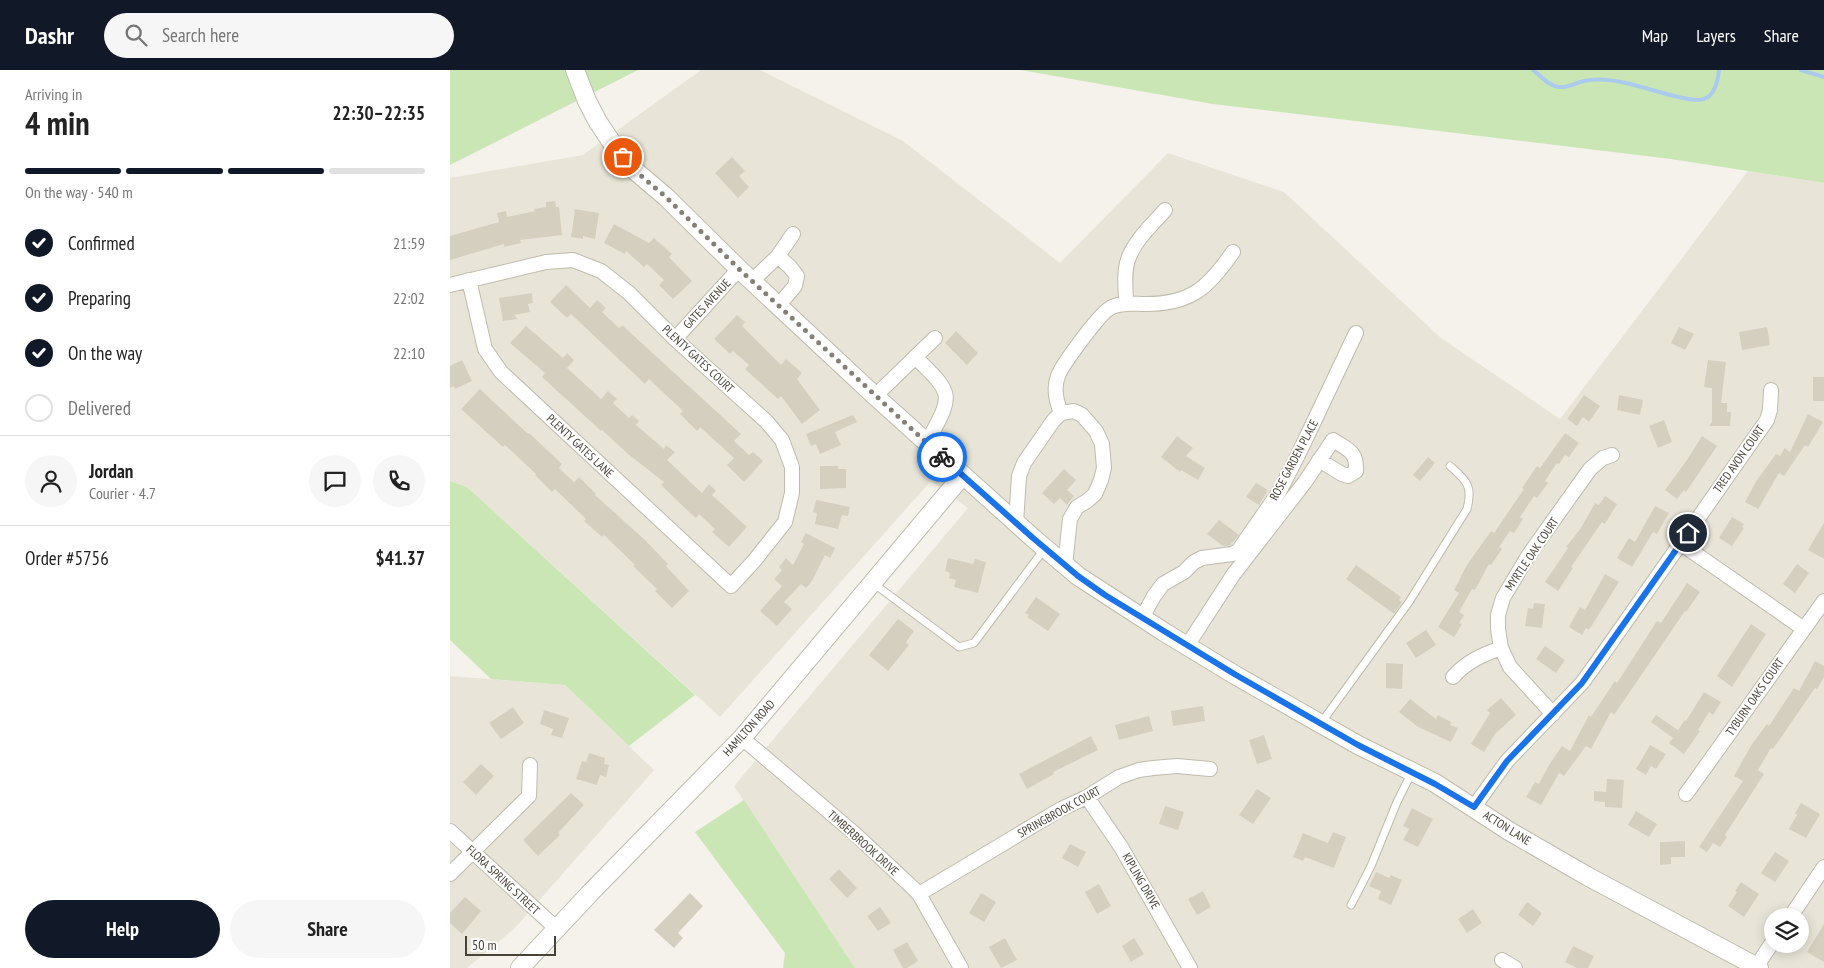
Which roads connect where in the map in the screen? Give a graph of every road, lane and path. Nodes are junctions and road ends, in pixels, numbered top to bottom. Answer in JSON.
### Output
{"nodes":[{"id":1,"x":575,"y":70,"type":"edge"},
{"id":2,"x":1165,"y":210,"type":"dead end"},
{"id":3,"x":793,"y":234,"type":"dead end"},
{"id":4,"x":1233,"y":252,"type":"dead end"},
{"id":5,"x":778,"y":256,"type":"junction"},
{"id":6,"x":746,"y":275,"type":"junction"},
{"id":7,"x":470,"y":280,"type":"junction"},
{"id":8,"x":450,"y":285,"type":"edge"},
{"id":9,"x":1126,"y":303,"type":"junction"},
{"id":10,"x":778,"y":306,"type":"junction"},
{"id":11,"x":1356,"y":333,"type":"dead end"},
{"id":12,"x":935,"y":338,"type":"dead end"},
{"id":13,"x":675,"y":339,"type":"junction"},
{"id":14,"x":915,"y":357,"type":"junction"},
{"id":15,"x":1772,"y":390,"type":"dead end"},
{"id":16,"x":875,"y":396,"type":"junction"},
{"id":17,"x":1061,"y":413,"type":"junction"},
{"id":18,"x":927,"y":443,"type":"junction"},
{"id":19,"x":1612,"y":455,"type":"dead end"},
{"id":20,"x":1319,"y":460,"type":"dead end"},
{"id":21,"x":1450,"y":466,"type":"dead end"},
{"id":22,"x":963,"y":475,"type":"junction"},
{"id":23,"x":1016,"y":523,"type":"junction"},
{"id":24,"x":1680,"y":543,"type":"junction"},
{"id":25,"x":1045,"y":548,"type":"junction"},
{"id":26,"x":1065,"y":565,"type":"junction"},
{"id":27,"x":872,"y":583,"type":"junction"},
{"id":28,"x":730,"y":586,"type":"joint"},
{"id":29,"x":1824,"y":601,"type":"edge"},
{"id":30,"x":1142,"y":618,"type":"junction"},
{"id":31,"x":1804,"y":629,"type":"junction"},
{"id":32,"x":1187,"y":646,"type":"junction"},
{"id":33,"x":1501,"y":648,"type":"junction"},
{"id":34,"x":1453,"y":677,"type":"dead end"},
{"id":35,"x":1553,"y":714,"type":"junction"},
{"id":36,"x":1320,"y":724,"type":"junction"},
{"id":37,"x":742,"y":738,"type":"junction"},
{"id":38,"x":530,"y":765,"type":"dead end"},
{"id":39,"x":1210,"y":770,"type":"dead end"},
{"id":40,"x":1412,"y":772,"type":"junction"},
{"id":41,"x":1686,"y":794,"type":"dead end"},
{"id":42,"x":1087,"y":797,"type":"junction"},
{"id":43,"x":1474,"y":807,"type":"junction"},
{"id":44,"x":450,"y":831,"type":"edge"},
{"id":45,"x":472,"y":851,"type":"junction"},
{"id":46,"x":1824,"y":868,"type":"edge"},
{"id":47,"x":450,"y":874,"type":"edge"},
{"id":48,"x":919,"y":894,"type":"junction"},
{"id":49,"x":1351,"y":905,"type":"dead end"},
{"id":50,"x":1796,"y":908,"type":"edge"},
{"id":51,"x":556,"y":929,"type":"junction"},
{"id":52,"x":1766,"y":953,"type":"edge"},
{"id":53,"x":1502,"y":960,"type":"dead end"},
{"id":54,"x":1757,"y":967,"type":"edge"},
{"id":55,"x":520,"y":968,"type":"edge"},
{"id":56,"x":961,"y":968,"type":"edge"},
{"id":57,"x":1190,"y":968,"type":"edge"},
{"id":58,"x":1515,"y":968,"type":"edge"}],
"edges":[{"from":1,"to":6,"type":"street","name":"ACTON LANE"},
{"from":2,"to":9,"type":"street"},
{"from":3,"to":5,"type":"street","name":"GATES AVENUE"},
{"from":4,"to":9,"type":"street"},
{"from":5,"to":6,"type":"street","name":"GATES AVENUE"},
{"from":5,"to":10,"type":"street"},
{"from":6,"to":10,"type":"street","name":"ACTON LANE"},
{"from":6,"to":13,"type":"street","name":"GATES AVENUE"},
{"from":7,"to":8,"type":"street","name":"PLENTY GATES COURT"},
{"from":7,"to":13,"type":"street","name":"PLENTY GATES COURT"},
{"from":7,"to":28,"type":"street","name":"PLENTY GATES LANE"},
{"from":9,"to":17,"type":"street"},
{"from":10,"to":16,"type":"street","name":"ACTON LANE"},
{"from":11,"to":30,"type":"street","name":"ROSE GARDEN PLACE"},
{"from":12,"to":14,"type":"street"},
{"from":13,"to":28,"type":"street","name":"PLENTY GATES COURT"},
{"from":14,"to":16,"type":"street"},
{"from":14,"to":18,"type":"street"},
{"from":15,"to":24,"type":"street","name":"TRED AVON COURT"},
{"from":16,"to":18,"type":"street","name":"ACTON LANE"},
{"from":17,"to":23,"type":"street"},
{"from":17,"to":26,"type":"street"},
{"from":18,"to":22,"type":"street","name":"ACTON LANE"},
{"from":19,"to":33,"type":"street","name":"MYRTLE OAK COURT"},
{"from":20,"to":32,"type":"street"},
{"from":21,"to":36,"type":"lane"},
{"from":22,"to":23,"type":"street","name":"ACTON LANE"},
{"from":22,"to":27,"type":"street","name":"HAMILTON ROAD"},
{"from":23,"to":25,"type":"street","name":"ACTON LANE"},
{"from":24,"to":31,"type":"street"},
{"from":24,"to":35,"type":"street","name":"TRED AVON COURT"},
{"from":25,"to":26,"type":"street","name":"ACTON LANE"},
{"from":25,"to":27,"type":"lane"},
{"from":26,"to":30,"type":"street","name":"ACTON LANE"},
{"from":27,"to":37,"type":"street","name":"HAMILTON ROAD"},
{"from":29,"to":31,"type":"street","name":"TYBURN OAKS COURT"},
{"from":30,"to":32,"type":"street","name":"ACTON LANE"},
{"from":31,"to":41,"type":"street","name":"TYBURN OAKS COURT"},
{"from":32,"to":36,"type":"street","name":"ACTON LANE"},
{"from":33,"to":34,"type":"street"},
{"from":33,"to":35,"type":"street","name":"MYRTLE OAK COURT"},
{"from":35,"to":43,"type":"street","name":"TRED AVON COURT"},
{"from":36,"to":40,"type":"street","name":"ACTON LANE"},
{"from":37,"to":48,"type":"street","name":"TIMBERBROOK DRIVE"},
{"from":37,"to":51,"type":"street","name":"HAMILTON ROAD"},
{"from":38,"to":45,"type":"street"},
{"from":39,"to":42,"type":"street","name":"SPRINGBROOK COURT"},
{"from":40,"to":43,"type":"street","name":"ACTON LANE"},
{"from":40,"to":49,"type":"lane"},
{"from":42,"to":48,"type":"street","name":"SPRINGBROOK COURT"},
{"from":42,"to":57,"type":"street","name":"KIPLING DRIVE"},
{"from":43,"to":54,"type":"street","name":"ACTON LANE"},
{"from":44,"to":45,"type":"street","name":"FLORA SPRING STREET"},
{"from":45,"to":47,"type":"street"},
{"from":45,"to":51,"type":"street","name":"FLORA SPRING STREET"},
{"from":46,"to":50,"type":"street"},
{"from":48,"to":56,"type":"street","name":"TIMBERBROOK DRIVE"},
{"from":51,"to":55,"type":"street","name":"HAMILTON ROAD"},
{"from":52,"to":54,"type":"street"},
{"from":53,"to":58,"type":"street"}]}
